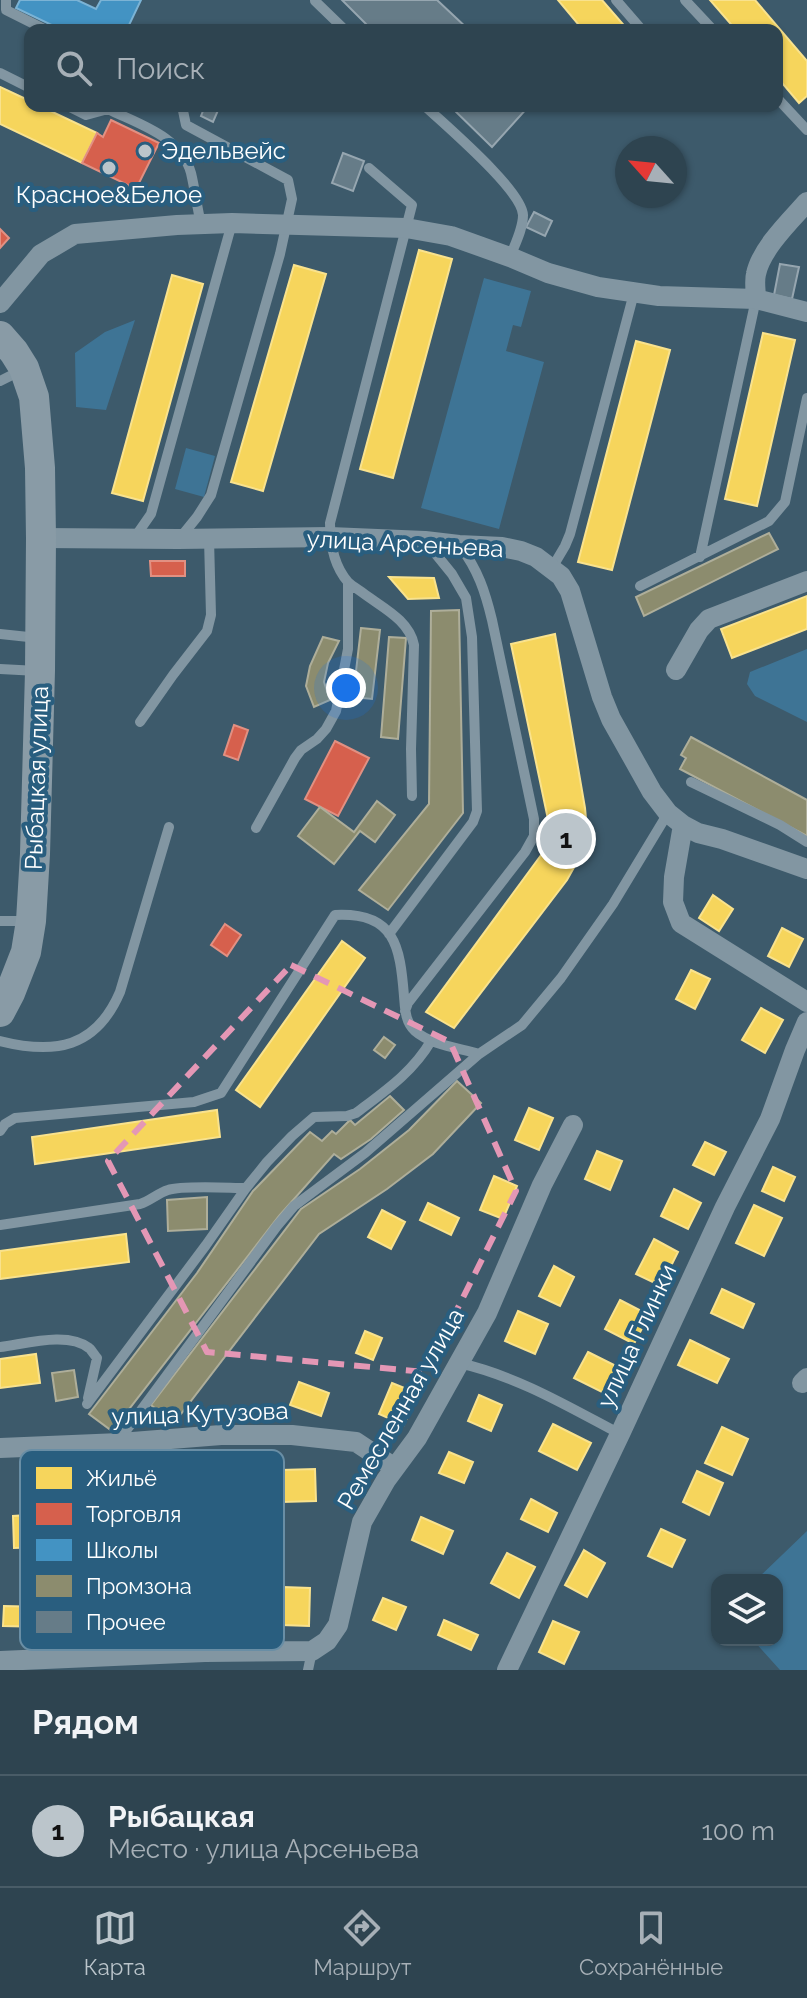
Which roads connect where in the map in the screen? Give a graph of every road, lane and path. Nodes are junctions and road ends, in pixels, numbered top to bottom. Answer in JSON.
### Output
{"nodes":[{"id":1,"x":6,"y":0,"type":"edge"},
{"id":2,"x":616,"y":0,"type":"edge"},
{"id":3,"x":685,"y":0,"type":"edge"},
{"id":4,"x":315,"y":1,"type":"edge"},
{"id":5,"x":34,"y":24,"type":"edge"},
{"id":6,"x":339,"y":24,"type":"edge"},
{"id":7,"x":637,"y":24,"type":"edge"},
{"id":8,"x":707,"y":24,"type":"edge"},
{"id":9,"x":0,"y":73,"type":"edge"},
{"id":10,"x":24,"y":85,"type":"edge"},
{"id":11,"x":783,"y":104,"type":"edge"},
{"id":12,"x":114,"y":112,"type":"edge"},
{"id":13,"x":183,"y":112,"type":"edge"},
{"id":14,"x":431,"y":112,"type":"edge"},
{"id":15,"x":807,"y":130,"type":"edge"},
{"id":16,"x":369,"y":168,"type":"dead end"},
{"id":17,"x":807,"y":202,"type":"edge"},
{"id":18,"x":232,"y":223,"type":"junction"},
{"id":19,"x":201,"y":224,"type":"junction"},
{"id":20,"x":285,"y":225,"type":"junction"},
{"id":21,"x":406,"y":228,"type":"junction"},
{"id":22,"x":510,"y":257,"type":"junction"},
{"id":23,"x":634,"y":293,"type":"junction"},
{"id":24,"x":756,"y":299,"type":"junction"},
{"id":25,"x":0,"y":303,"type":"edge"},
{"id":26,"x":807,"y":312,"type":"edge"},
{"id":27,"x":0,"y":336,"type":"edge"},
{"id":28,"x":12,"y":374,"type":"edge"},
{"id":29,"x":807,"y":398,"type":"edge"},
{"id":30,"x":330,"y":537,"type":"junction"},
{"id":31,"x":41,"y":538,"type":"junction"},
{"id":32,"x":134,"y":539,"type":"junction"},
{"id":33,"x":178,"y":539,"type":"junction"},
{"id":34,"x":209,"y":539,"type":"junction"},
{"id":35,"x":425,"y":541,"type":"junction"},
{"id":36,"x":459,"y":545,"type":"junction"},
{"id":37,"x":700,"y":557,"type":"junction"},
{"id":38,"x":552,"y":568,"type":"junction"},
{"id":39,"x":807,"y":581,"type":"edge"},
{"id":40,"x":348,"y":582,"type":"junction"},
{"id":41,"x":640,"y":586,"type":"dead end"},
{"id":42,"x":0,"y":634,"type":"edge"},
{"id":43,"x":40,"y":638,"type":"junction"},
{"id":44,"x":0,"y":669,"type":"edge"},
{"id":45,"x":676,"y":670,"type":"dead end"},
{"id":46,"x":40,"y":671,"type":"junction"},
{"id":47,"x":140,"y":722,"type":"dead end"},
{"id":48,"x":691,"y":782,"type":"dead end"},
{"id":49,"x":412,"y":796,"type":"dead end"},
{"id":50,"x":676,"y":819,"type":"junction"},
{"id":51,"x":169,"y":827,"type":"dead end"},
{"id":52,"x":256,"y":828,"type":"dead end"},
{"id":53,"x":807,"y":842,"type":"edge"},
{"id":54,"x":807,"y":869,"type":"edge"},
{"id":55,"x":0,"y":921,"type":"edge"},
{"id":56,"x":31,"y":921,"type":"junction"},
{"id":57,"x":389,"y":934,"type":"junction"},
{"id":58,"x":807,"y":1002,"type":"edge"},
{"id":59,"x":405,"y":1011,"type":"junction"},
{"id":60,"x":0,"y":1012,"type":"edge"},
{"id":61,"x":807,"y":1022,"type":"edge"},
{"id":62,"x":0,"y":1041,"type":"edge"},
{"id":63,"x":431,"y":1041,"type":"junction"},
{"id":64,"x":479,"y":1054,"type":"junction"},
{"id":65,"x":573,"y":1125,"type":"dead end"},
{"id":66,"x":0,"y":1131,"type":"edge"},
{"id":67,"x":246,"y":1188,"type":"junction"},
{"id":68,"x":0,"y":1225,"type":"edge"},
{"id":69,"x":0,"y":1347,"type":"edge"},
{"id":70,"x":459,"y":1363,"type":"junction"},
{"id":71,"x":620,"y":1434,"type":"junction"},
{"id":72,"x":120,"y":1443,"type":"junction"},
{"id":73,"x":0,"y":1448,"type":"edge"},
{"id":74,"x":395,"y":1468,"type":"junction"},
{"id":75,"x":0,"y":1661,"type":"edge"},
{"id":76,"x":310,"y":1661,"type":"edge"},
{"id":77,"x":507,"y":1670,"type":"edge"}],
"edges":[{"from":1,"to":5,"type":"lane"},
{"from":2,"to":7,"type":"lane"},
{"from":3,"to":8,"type":"lane"},
{"from":4,"to":6,"type":"lane"},
{"from":9,"to":10,"type":"lane"},
{"from":11,"to":15,"type":"lane"},
{"from":12,"to":19,"type":"lane"},
{"from":13,"to":20,"type":"lane"},
{"from":14,"to":22,"type":"lane"},
{"from":16,"to":21,"type":"lane"},
{"from":17,"to":24,"type":"street"},
{"from":18,"to":19,"type":"street"},
{"from":18,"to":20,"type":"street"},
{"from":18,"to":32,"type":"lane"},
{"from":19,"to":25,"type":"street"},
{"from":20,"to":21,"type":"street"},
{"from":20,"to":33,"type":"lane"},
{"from":21,"to":22,"type":"street"},
{"from":21,"to":30,"type":"lane"},
{"from":22,"to":23,"type":"street"},
{"from":23,"to":24,"type":"street"},
{"from":23,"to":38,"type":"lane"},
{"from":24,"to":26,"type":"street"},
{"from":24,"to":37,"type":"lane"},
{"from":27,"to":28,"type":"main road"},
{"from":28,"to":31,"type":"main road"},
{"from":29,"to":37,"type":"lane"},
{"from":30,"to":34,"type":"street","name":"улица Арсеньева"},
{"from":30,"to":35,"type":"street","name":"улица Арсеньева"},
{"from":30,"to":40,"type":"lane"},
{"from":31,"to":32,"type":"street","name":"улица Арсеньева"},
{"from":31,"to":43,"type":"main road","name":"Рыбацкая улица"},
{"from":32,"to":33,"type":"street","name":"улица Арсеньева"},
{"from":33,"to":34,"type":"street","name":"улица Арсеньева"},
{"from":34,"to":47,"type":"lane"},
{"from":35,"to":36,"type":"street","name":"улица Арсеньева"},
{"from":35,"to":57,"type":"lane"},
{"from":36,"to":38,"type":"street","name":"улица Арсеньева"},
{"from":36,"to":59,"type":"lane"},
{"from":37,"to":41,"type":"lane"},
{"from":38,"to":50,"type":"street"},
{"from":39,"to":45,"type":"street"},
{"from":40,"to":49,"type":"lane"},
{"from":40,"to":52,"type":"lane"},
{"from":42,"to":43,"type":"lane"},
{"from":43,"to":46,"type":"main road","name":"Рыбацкая улица"},
{"from":44,"to":46,"type":"lane"},
{"from":46,"to":56,"type":"main road","name":"Рыбацкая улица"},
{"from":48,"to":53,"type":"lane"},
{"from":50,"to":54,"type":"street"},
{"from":50,"to":58,"type":"street"},
{"from":50,"to":64,"type":"lane"},
{"from":51,"to":62,"type":"lane"},
{"from":55,"to":56,"type":"lane"},
{"from":56,"to":60,"type":"main road","name":"Рыбацкая улица"},
{"from":57,"to":59,"type":"lane"},
{"from":57,"to":66,"type":"lane"},
{"from":59,"to":63,"type":"lane"},
{"from":61,"to":71,"type":"street","name":"улица Глинки"},
{"from":63,"to":64,"type":"lane"},
{"from":63,"to":67,"type":"lane"},
{"from":64,"to":72,"type":"lane"},
{"from":65,"to":70,"type":"street","name":"Ремесленная улица"},
{"from":67,"to":68,"type":"lane"},
{"from":67,"to":69,"type":"lane"},
{"from":70,"to":71,"type":"lane"},
{"from":70,"to":74,"type":"street","name":"Ремесленная улица"},
{"from":71,"to":77,"type":"street","name":"улица Глинки"},
{"from":72,"to":73,"type":"street","name":"улица Кутузова"},
{"from":72,"to":74,"type":"street","name":"улица Кутузова"},
{"from":74,"to":76,"type":"street","name":"Ремесленная улица"},
{"from":75,"to":76,"type":"street","name":"Ремесленная улица"}]}
